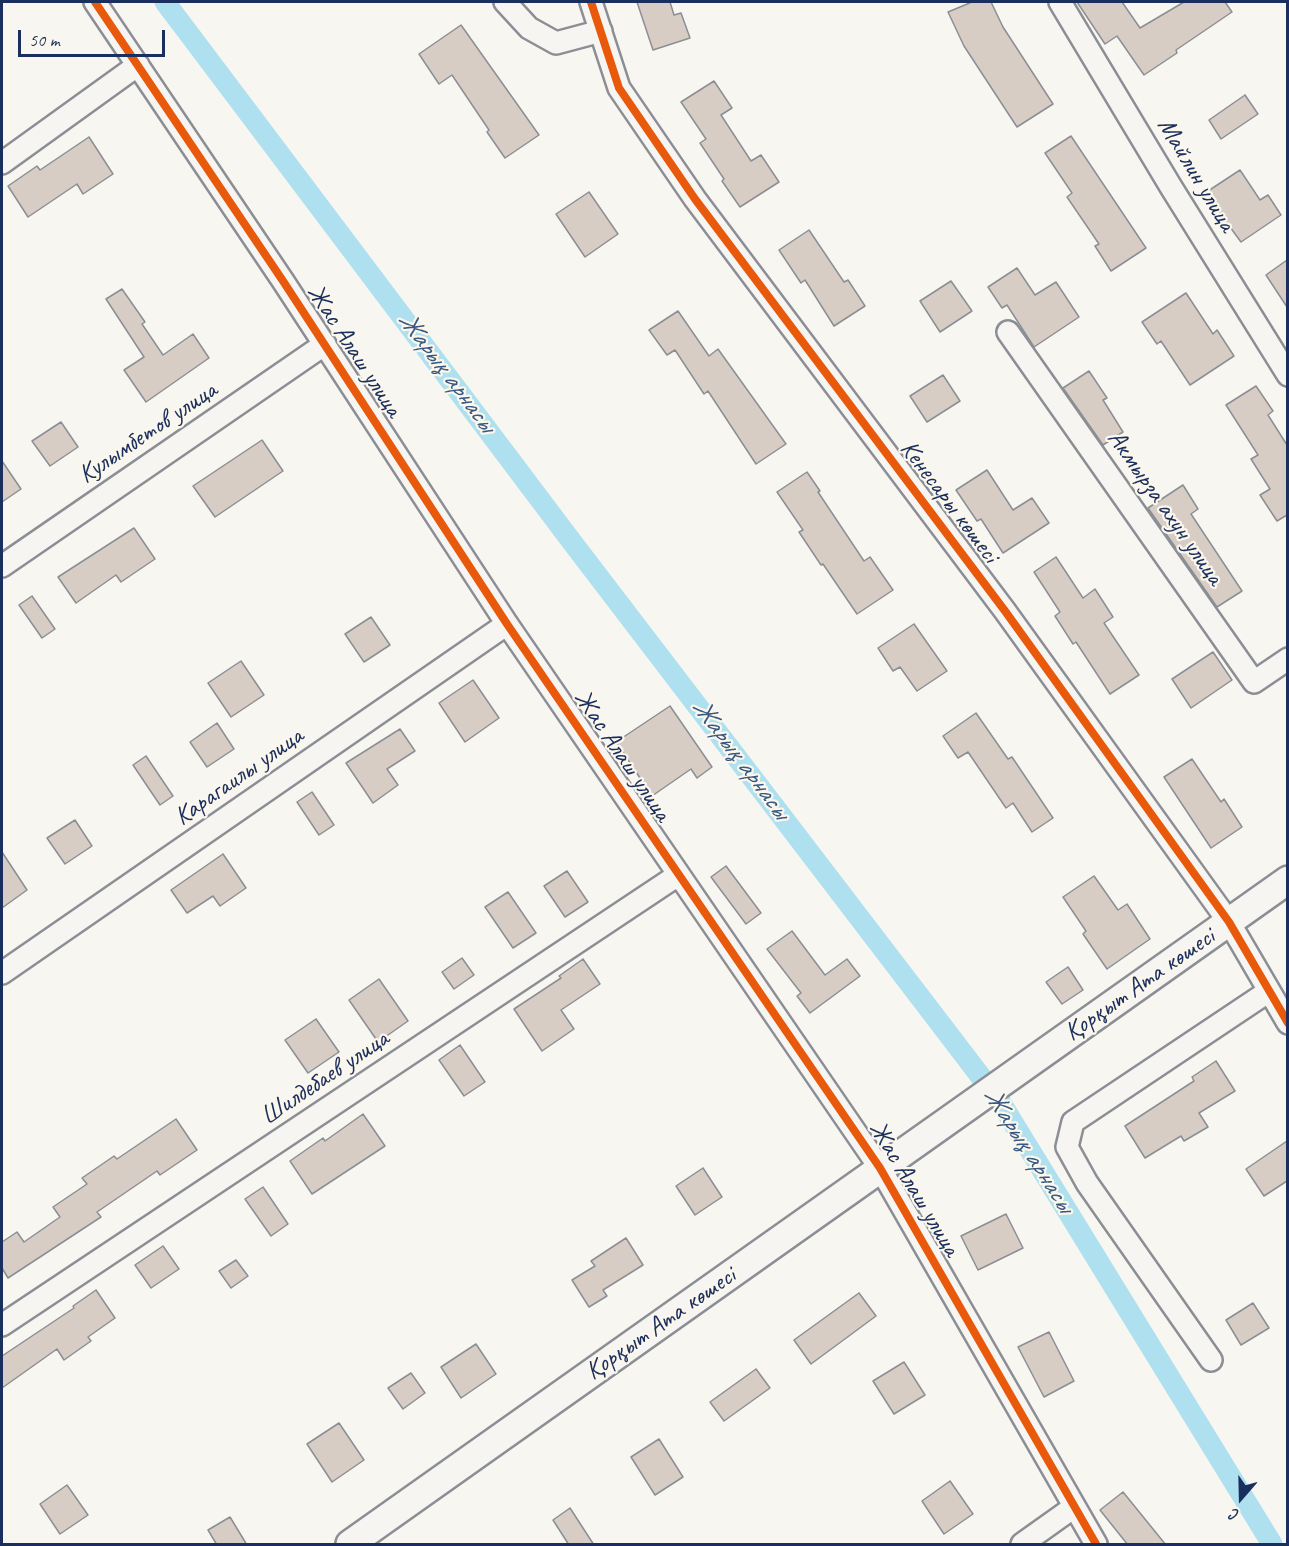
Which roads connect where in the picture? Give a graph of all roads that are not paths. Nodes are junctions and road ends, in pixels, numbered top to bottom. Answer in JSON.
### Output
{"nodes":[{"id":1,"x":95,"y":2,"type":"edge"},
{"id":2,"x":505,"y":2,"type":"edge"},
{"id":3,"x":591,"y":2,"type":"edge"},
{"id":4,"x":1060,"y":2,"type":"edge"},
{"id":5,"x":601,"y":31,"type":"junction"},
{"id":6,"x":138,"y":65,"type":"junction"},
{"id":7,"x":2,"y":163,"type":"edge"},
{"id":8,"x":1008,"y":332,"type":"dead end"},
{"id":9,"x":325,"y":344,"type":"junction"},
{"id":10,"x":1287,"y":375,"type":"edge"},
{"id":11,"x":2,"y":566,"type":"edge"},
{"id":12,"x":507,"y":624,"type":"junction"},
{"id":13,"x":1287,"y":659,"type":"edge"},
{"id":14,"x":678,"y":875,"type":"junction"},
{"id":15,"x":1287,"y":880,"type":"edge"},
{"id":16,"x":1229,"y":922,"type":"junction"},
{"id":17,"x":2,"y":973,"type":"edge"},
{"id":18,"x":1269,"y":991,"type":"junction"},
{"id":19,"x":1287,"y":1023,"type":"edge"},
{"id":20,"x":880,"y":1168,"type":"junction"},
{"id":21,"x":2,"y":1325,"type":"edge"},
{"id":22,"x":1210,"y":1360,"type":"dead end"},
{"id":23,"x":1074,"y":1507,"type":"junction"},
{"id":24,"x":350,"y":1545,"type":"edge"},
{"id":25,"x":1022,"y":1545,"type":"edge"},
{"id":26,"x":1096,"y":1545,"type":"edge"}],
"edges":[{"from":1,"to":6,"type":"street","name":"Жас Алаш улица"},
{"from":2,"to":5,"type":"street"},
{"from":3,"to":5,"type":"street","name":"Кенесары көшесі"},
{"from":4,"to":10,"type":"street","name":"Майлин улица"},
{"from":5,"to":16,"type":"street","name":"Кенесары көшесі"},
{"from":6,"to":7,"type":"street"},
{"from":6,"to":9,"type":"street","name":"Жас Алаш улица"},
{"from":8,"to":13,"type":"street","name":"Акмырза ахун улица"},
{"from":9,"to":11,"type":"street","name":"Кулымбетов улица"},
{"from":9,"to":12,"type":"street","name":"Жас Алаш улица"},
{"from":12,"to":14,"type":"street","name":"Жас Алаш улица"},
{"from":12,"to":17,"type":"street","name":"Карагаилы улица"},
{"from":14,"to":20,"type":"street","name":"Жас Алаш улица"},
{"from":14,"to":21,"type":"street","name":"Шилдебаев улица"},
{"from":15,"to":16,"type":"main road","name":"Қорқыт Ата көшесі"},
{"from":16,"to":18,"type":"street","name":"Кенесары көшесі"},
{"from":16,"to":20,"type":"main road","name":"Қорқыт Ата көшесі"},
{"from":18,"to":19,"type":"street","name":"Кенесары көшесі"},
{"from":18,"to":22,"type":"street"},
{"from":20,"to":23,"type":"street","name":"Жас Алаш улица"},
{"from":20,"to":24,"type":"main road","name":"Қорқыт Ата көшесі"},
{"from":23,"to":25,"type":"street"},
{"from":23,"to":26,"type":"street","name":"Жас Алаш улица"}]}
